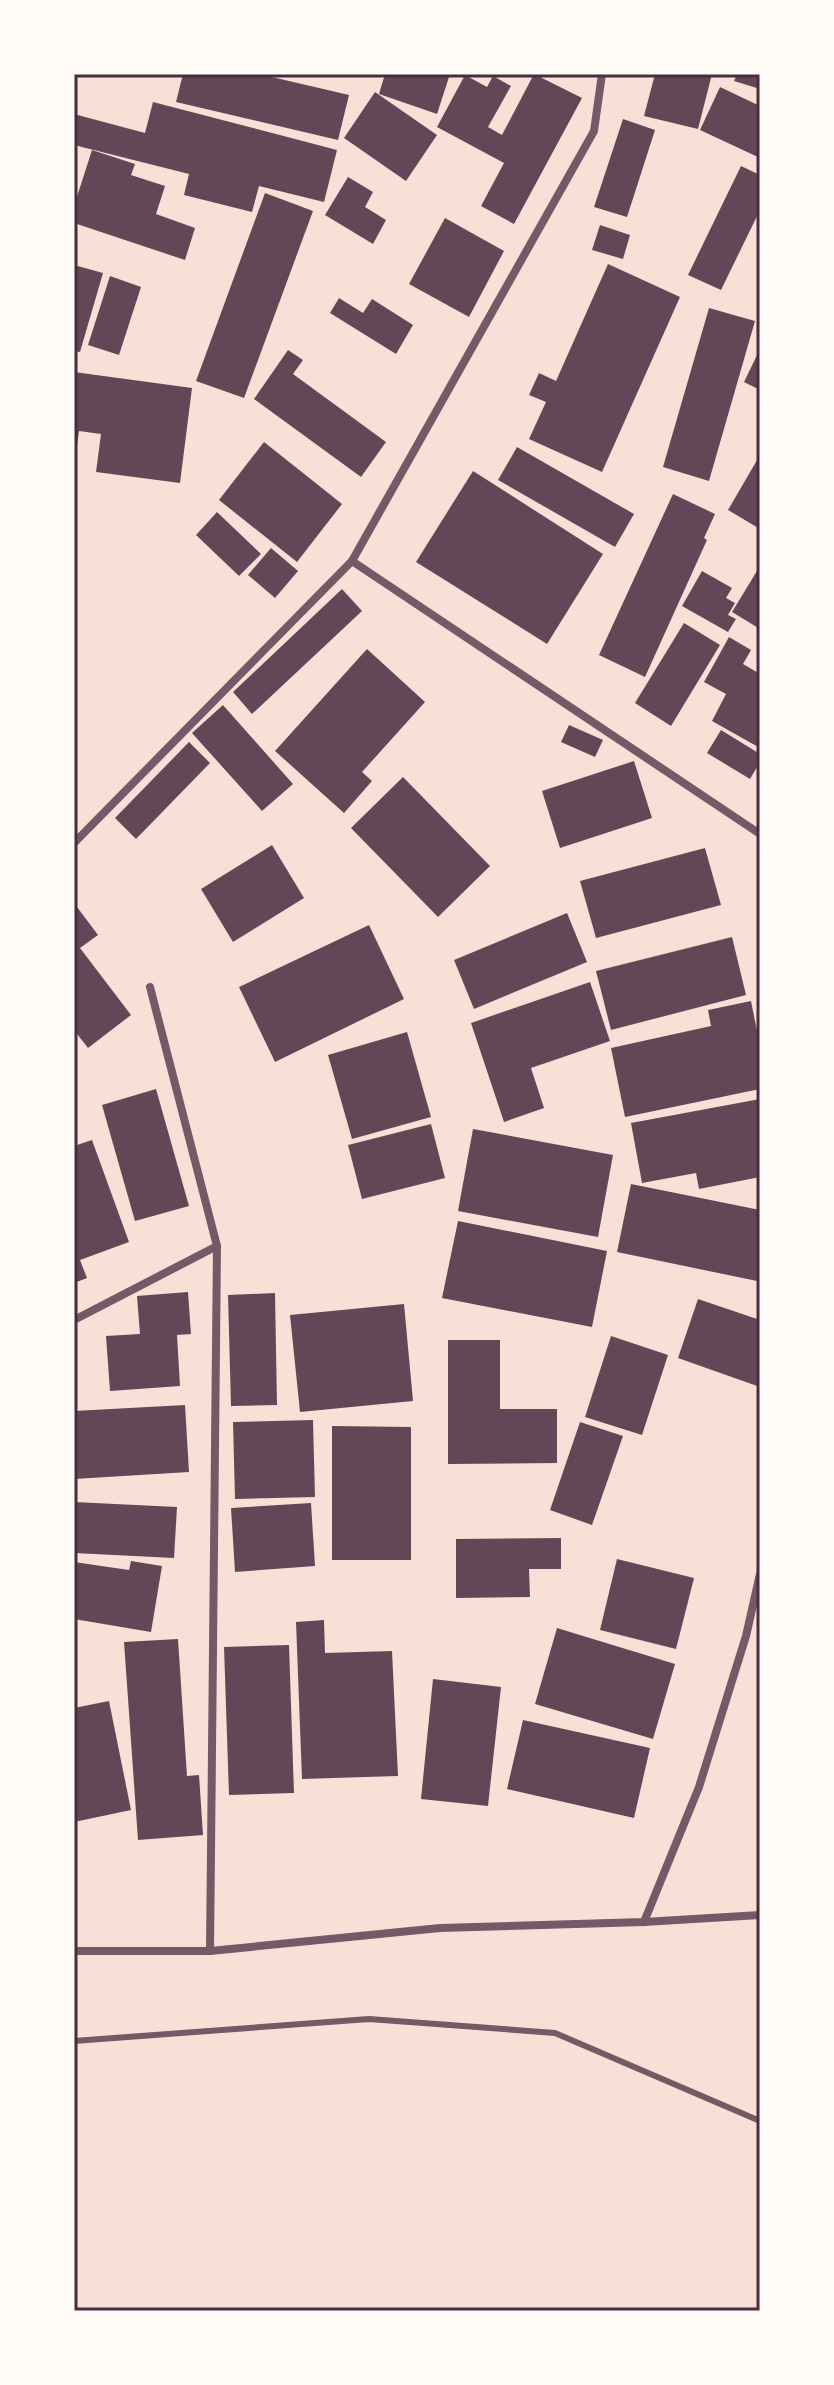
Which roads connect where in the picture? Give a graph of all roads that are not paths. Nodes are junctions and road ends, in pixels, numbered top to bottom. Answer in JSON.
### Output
{"nodes":[{"id":1,"x":602,"y":74,"type":"edge"},
{"id":2,"x":352,"y":561,"type":"junction"},
{"id":3,"x":760,"y":834,"type":"edge"},
{"id":4,"x":74,"y":843,"type":"edge"},
{"id":5,"x":150,"y":987,"type":"dead end"},
{"id":6,"x":217,"y":1246,"type":"junction"},
{"id":7,"x":74,"y":1320,"type":"edge"},
{"id":8,"x":760,"y":1574,"type":"edge"},
{"id":9,"x":760,"y":1915,"type":"edge"},
{"id":10,"x":644,"y":1922,"type":"junction"},
{"id":11,"x":74,"y":1951,"type":"edge"},
{"id":12,"x":210,"y":1951,"type":"junction"},
{"id":13,"x":74,"y":2041,"type":"edge"},
{"id":14,"x":760,"y":2121,"type":"edge"}],
"edges":[{"from":1,"to":2,"type":"street"},
{"from":2,"to":3,"type":"street"},
{"from":2,"to":4,"type":"street"},
{"from":5,"to":6,"type":"street"},
{"from":6,"to":7,"type":"street"},
{"from":6,"to":12,"type":"street"},
{"from":8,"to":10,"type":"street"},
{"from":9,"to":10,"type":"street"},
{"from":10,"to":12,"type":"street"},
{"from":11,"to":12,"type":"street"},
{"from":13,"to":14,"type":"lane"}]}
